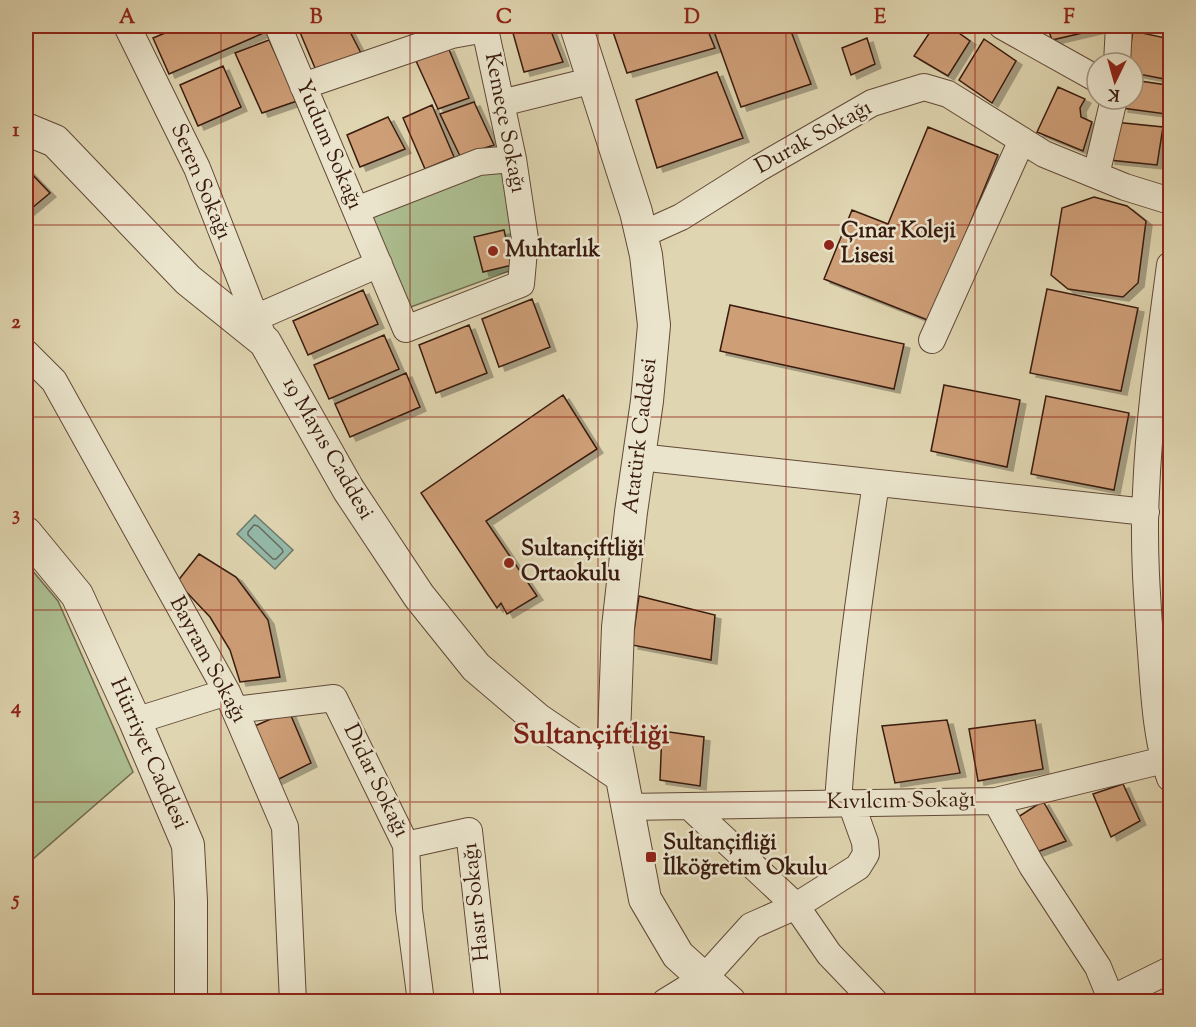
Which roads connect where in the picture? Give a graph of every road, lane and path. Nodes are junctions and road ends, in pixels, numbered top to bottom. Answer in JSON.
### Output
{"nodes":[{"id":1,"x":127,"y":26,"type":"edge"},
{"id":2,"x":278,"y":26,"type":"edge"},
{"id":3,"x":576,"y":26,"type":"edge"},
{"id":4,"x":1002,"y":26,"type":"edge"},
{"id":5,"x":1119,"y":26,"type":"edge"},
{"id":6,"x":1029,"y":34,"type":"edge"},
{"id":7,"x":1118,"y":51,"type":"edge"},
{"id":8,"x":1085,"y":71,"type":"edge"},
{"id":9,"x":594,"y":80,"type":"junction"},
{"id":10,"x":303,"y":86,"type":"junction"},
{"id":11,"x":501,"y":103,"type":"junction"},
{"id":12,"x":1111,"y":111,"type":"edge"},
{"id":13,"x":26,"y":129,"type":"edge"},
{"id":14,"x":1022,"y":140,"type":"junction"},
{"id":15,"x":513,"y":159,"type":"junction"},
{"id":16,"x":1096,"y":175,"type":"junction"},
{"id":17,"x":1170,"y":201,"type":"edge"},
{"id":18,"x":356,"y":210,"type":"junction"},
{"id":19,"x":642,"y":235,"type":"junction"},
{"id":20,"x":379,"y":264,"type":"junction"},
{"id":21,"x":1170,"y":266,"type":"edge"},
{"id":22,"x":406,"y":329,"type":"joint"},
{"id":23,"x":260,"y":330,"type":"junction"},
{"id":24,"x":932,"y":340,"type":"dead end"},
{"id":25,"x":26,"y":353,"type":"edge"},
{"id":26,"x":639,"y":457,"type":"junction"},
{"id":27,"x":876,"y":483,"type":"junction"},
{"id":28,"x":1146,"y":512,"type":"junction"},
{"id":29,"x":26,"y":533,"type":"edge"},
{"id":30,"x":231,"y":701,"type":"junction"},
{"id":31,"x":135,"y":721,"type":"junction"},
{"id":32,"x":1168,"y":765,"type":"edge"},
{"id":33,"x":621,"y":776,"type":"junction"},
{"id":34,"x":996,"y":801,"type":"junction"},
{"id":35,"x":845,"y":803,"type":"junction"},
{"id":36,"x":627,"y":807,"type":"junction"},
{"id":37,"x":690,"y":807,"type":"junction"},
{"id":38,"x":406,"y":845,"type":"junction"},
{"id":39,"x":796,"y":906,"type":"junction"},
{"id":40,"x":1170,"y":970,"type":"edge"},
{"id":41,"x":704,"y":978,"type":"junction"},
{"id":42,"x":1110,"y":1000,"type":"edge"},
{"id":43,"x":191,"y":1002,"type":"edge"},
{"id":44,"x":293,"y":1002,"type":"edge"},
{"id":45,"x":421,"y":1002,"type":"edge"},
{"id":46,"x":488,"y":1002,"type":"edge"},
{"id":47,"x":666,"y":1002,"type":"edge"},
{"id":48,"x":730,"y":1002,"type":"edge"},
{"id":49,"x":875,"y":1002,"type":"edge"}],
"edges":[{"from":1,"to":23,"type":"street","name":"Seren Sokağı"},
{"from":2,"to":10,"type":"street","name":"Yudum Sokağı"},
{"from":3,"to":9,"type":"street","name":"Atatürk Caddesi"},
{"from":4,"to":6,"type":"street"},
{"from":5,"to":7,"type":"street"},
{"from":6,"to":8,"type":"street"},
{"from":9,"to":11,"type":"street"},
{"from":9,"to":19,"type":"street","name":"Atatürk Caddesi"},
{"from":10,"to":11,"type":"street","name":"Kemeçe Sokağı"},
{"from":10,"to":18,"type":"street","name":"Yudum Sokağı"},
{"from":11,"to":15,"type":"street","name":"Kemeçe Sokağı"},
{"from":12,"to":16,"type":"street"},
{"from":13,"to":23,"type":"street","name":"19 Mayıs Caddesi"},
{"from":14,"to":16,"type":"street","name":"Durak Sokağı"},
{"from":14,"to":19,"type":"street","name":"Durak Sokağı"},
{"from":14,"to":24,"type":"street"},
{"from":15,"to":18,"type":"street"},
{"from":15,"to":22,"type":"street","name":"Kemeçe Sokağı"},
{"from":16,"to":17,"type":"street","name":"Durak Sokağı"},
{"from":18,"to":20,"type":"street","name":"Yudum Sokağı"},
{"from":19,"to":26,"type":"street","name":"Atatürk Caddesi"},
{"from":20,"to":22,"type":"street","name":"Yudum Sokağı"},
{"from":20,"to":23,"type":"street"},
{"from":21,"to":28,"type":"street"},
{"from":23,"to":33,"type":"street","name":"19 Mayıs Caddesi"},
{"from":25,"to":30,"type":"street","name":"Bayram Sokağı"},
{"from":26,"to":27,"type":"street"},
{"from":26,"to":33,"type":"street","name":"Atatürk Caddesi"},
{"from":27,"to":28,"type":"street"},
{"from":27,"to":35,"type":"street"},
{"from":28,"to":32,"type":"street"},
{"from":29,"to":31,"type":"street","name":"Hürriyet Caddesi"},
{"from":30,"to":31,"type":"street"},
{"from":30,"to":38,"type":"street","name":"Didar Sokağı"},
{"from":30,"to":44,"type":"street","name":"Bayram Sokağı"},
{"from":31,"to":43,"type":"street","name":"Hürriyet Caddesi"},
{"from":32,"to":34,"type":"street","name":"Kıvılcım Sokağı"},
{"from":33,"to":36,"type":"street","name":"Atatürk Caddesi"},
{"from":34,"to":35,"type":"street","name":"Kıvılcım Sokağı"},
{"from":34,"to":42,"type":"street"},
{"from":35,"to":37,"type":"street","name":"Kıvılcım Sokağı"},
{"from":35,"to":39,"type":"street"},
{"from":36,"to":37,"type":"street","name":"Kıvılcım Sokağı"},
{"from":36,"to":41,"type":"street","name":"Atatürk Caddesi"},
{"from":37,"to":39,"type":"street"},
{"from":38,"to":45,"type":"street","name":"Didar Sokağı"},
{"from":38,"to":46,"type":"street","name":"Hasır Sokağı"},
{"from":39,"to":41,"type":"street"},
{"from":39,"to":49,"type":"street"},
{"from":40,"to":42,"type":"street"},
{"from":41,"to":47,"type":"street"},
{"from":41,"to":48,"type":"street","name":"Atatürk Caddesi"}]}
